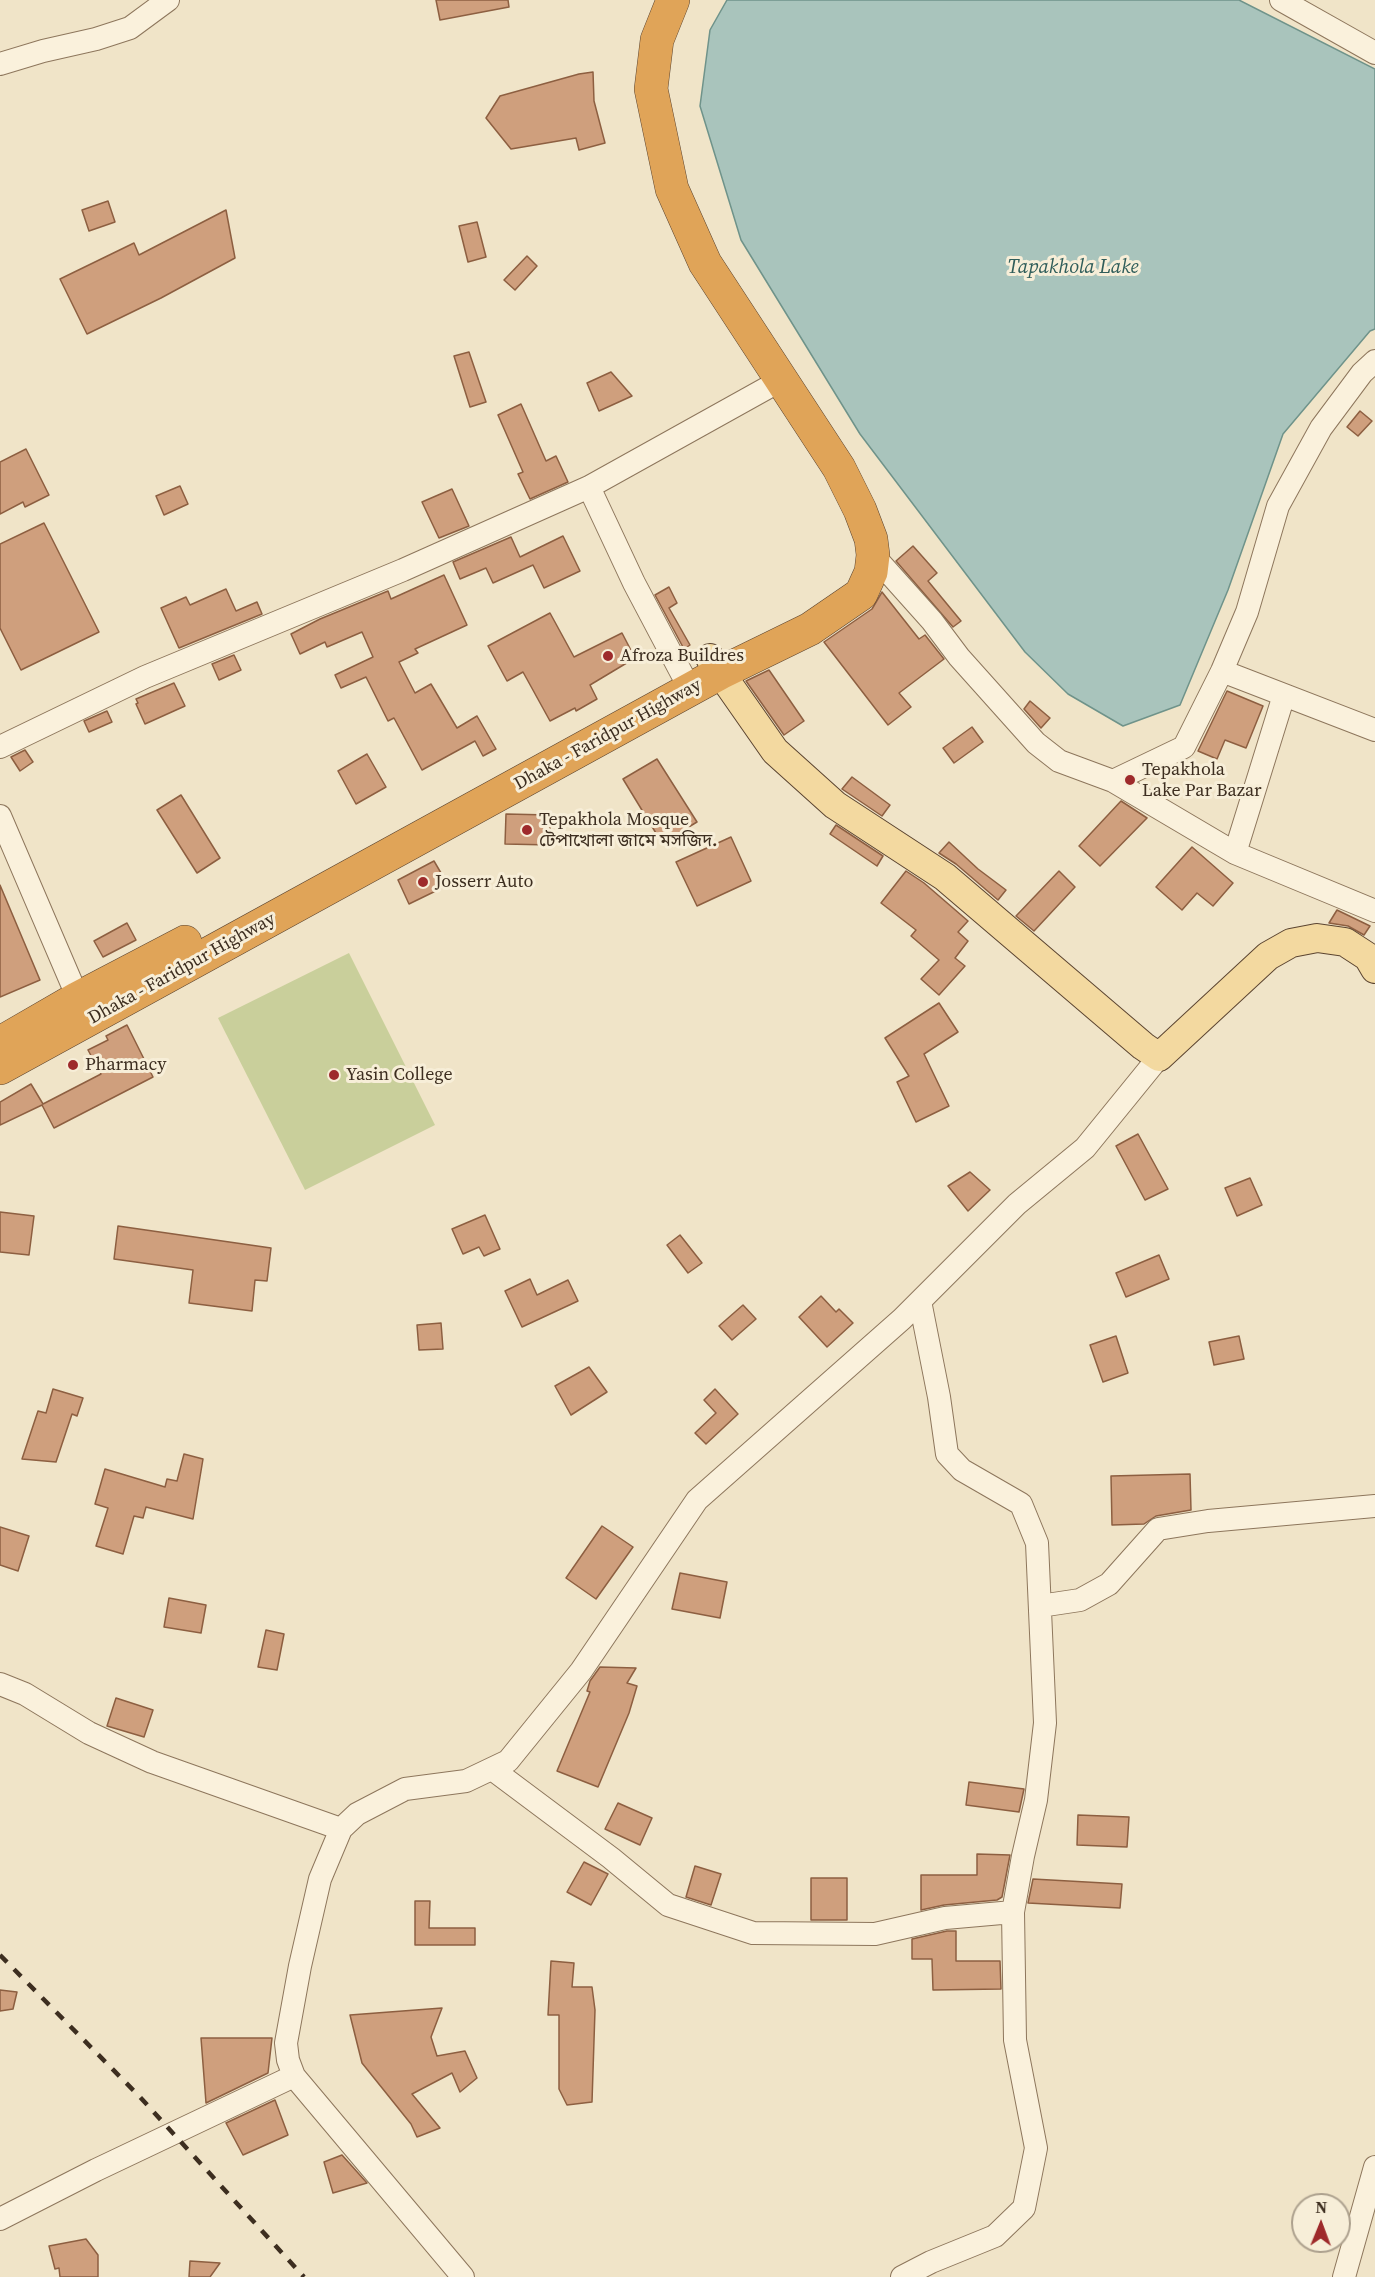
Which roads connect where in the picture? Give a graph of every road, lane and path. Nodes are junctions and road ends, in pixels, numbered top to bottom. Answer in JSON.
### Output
{"nodes":[{"id":1,"x":168,"y":0,"type":"edge"},
{"id":2,"x":656,"y":0,"type":"edge"},
{"id":3,"x":673,"y":0,"type":"edge"},
{"id":4,"x":1281,"y":0,"type":"edge"},
{"id":5,"x":1375,"y":53,"type":"edge"},
{"id":6,"x":0,"y":64,"type":"edge"},
{"id":7,"x":665,"y":192,"type":"junction"},
{"id":8,"x":1375,"y":361,"type":"edge"},
{"id":9,"x":767,"y":388,"type":"junction"},
{"id":10,"x":589,"y":488,"type":"junction"},
{"id":11,"x":873,"y":555,"type":"junction"},
{"id":12,"x":715,"y":666,"type":"junction"},
{"id":13,"x":1222,"y":671,"type":"junction"},
{"id":14,"x":682,"y":674,"type":"junction"},
{"id":15,"x":1284,"y":695,"type":"junction"},
{"id":16,"x":1375,"y":730,"type":"edge"},
{"id":17,"x":0,"y":747,"type":"edge"},
{"id":18,"x":1113,"y":781,"type":"junction"},
{"id":19,"x":461,"y":807,"type":"junction"},
{"id":20,"x":0,"y":816,"type":"edge"},
{"id":21,"x":1235,"y":854,"type":"junction"},
{"id":22,"x":1375,"y":911,"type":"edge"},
{"id":23,"x":1375,"y":969,"type":"edge"},
{"id":24,"x":86,"y":1008,"type":"junction"},
{"id":25,"x":0,"y":1043,"type":"edge"},
{"id":26,"x":1159,"y":1057,"type":"junction"},
{"id":27,"x":0,"y":1068,"type":"edge"},
{"id":28,"x":920,"y":1301,"type":"junction"},
{"id":29,"x":1375,"y":1506,"type":"edge"},
{"id":30,"x":1040,"y":1606,"type":"junction"},
{"id":31,"x":0,"y":1684,"type":"edge"},
{"id":32,"x":492,"y":1769,"type":"junction"},
{"id":33,"x":341,"y":1829,"type":"junction"},
{"id":34,"x":1013,"y":1912,"type":"junction"},
{"id":35,"x":294,"y":2076,"type":"junction"},
{"id":36,"x":1375,"y":2167,"type":"edge"},
{"id":37,"x":0,"y":2219,"type":"edge"},
{"id":38,"x":463,"y":2277,"type":"edge"},
{"id":39,"x":902,"y":2277,"type":"edge"},
{"id":40,"x":1344,"y":2277,"type":"edge"}],
"edges":[{"from":1,"to":6,"type":"street"},
{"from":2,"to":7,"type":"highway","name":"Dhaka - Faridpur Highway"},
{"from":3,"to":7,"type":"highway","name":"Dhaka - Faridpur Highway"},
{"from":4,"to":5,"type":"street"},
{"from":7,"to":9,"type":"highway","name":"Dhaka - Faridpur Highway"},
{"from":7,"to":11,"type":"highway","name":"Dhaka - Faridpur Highway"},
{"from":8,"to":13,"type":"street"},
{"from":9,"to":10,"type":"street"},
{"from":9,"to":12,"type":"highway","name":"Dhaka - Faridpur Highway"},
{"from":10,"to":14,"type":"street"},
{"from":10,"to":17,"type":"street"},
{"from":11,"to":12,"type":"highway","name":"Dhaka - Faridpur Highway"},
{"from":11,"to":18,"type":"street"},
{"from":12,"to":14,"type":"highway","name":"Dhaka - Faridpur Highway"},
{"from":12,"to":19,"type":"highway","name":"Dhaka - Faridpur Highway"},
{"from":12,"to":26,"type":"main road"},
{"from":13,"to":15,"type":"street"},
{"from":13,"to":18,"type":"street"},
{"from":14,"to":19,"type":"highway","name":"Dhaka - Faridpur Highway"},
{"from":15,"to":16,"type":"street"},
{"from":15,"to":21,"type":"street"},
{"from":18,"to":21,"type":"street"},
{"from":19,"to":24,"type":"highway","name":"Dhaka - Faridpur Highway"},
{"from":20,"to":24,"type":"street"},
{"from":21,"to":22,"type":"street"},
{"from":23,"to":26,"type":"main road"},
{"from":24,"to":25,"type":"highway","name":"Dhaka - Faridpur Highway"},
{"from":24,"to":27,"type":"highway","name":"Dhaka - Faridpur Highway"},
{"from":26,"to":28,"type":"street"},
{"from":28,"to":30,"type":"street"},
{"from":28,"to":32,"type":"street"},
{"from":29,"to":30,"type":"street"},
{"from":30,"to":34,"type":"street"},
{"from":31,"to":33,"type":"street"},
{"from":32,"to":33,"type":"street"},
{"from":32,"to":34,"type":"street"},
{"from":33,"to":35,"type":"street"},
{"from":34,"to":39,"type":"street"},
{"from":35,"to":37,"type":"street"},
{"from":35,"to":38,"type":"street"},
{"from":36,"to":40,"type":"street"}]}
